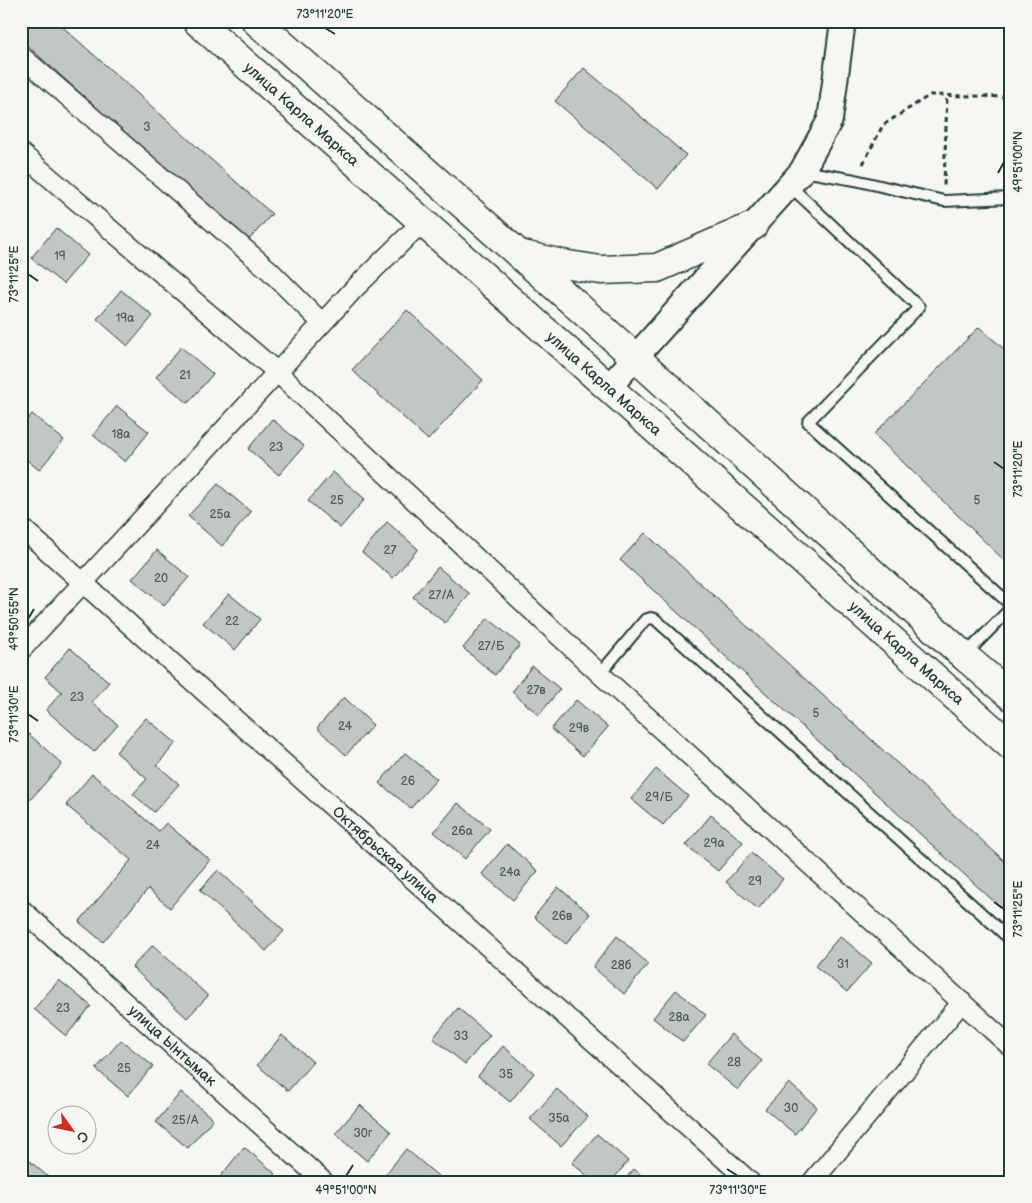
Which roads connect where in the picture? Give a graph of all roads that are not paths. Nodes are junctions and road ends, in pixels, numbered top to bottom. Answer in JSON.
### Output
{"nodes":[{"id":1,"x":197,"y":21,"type":"edge"},
{"id":2,"x":256,"y":21,"type":"edge"},
{"id":3,"x":843,"y":21,"type":"edge"},
{"id":4,"x":21,"y":56,"type":"edge"},
{"id":5,"x":21,"y":153,"type":"edge"},
{"id":6,"x":796,"y":178,"type":"junction"},
{"id":7,"x":1011,"y":198,"type":"edge"},
{"id":8,"x":423,"y":221,"type":"junction"},
{"id":9,"x":753,"y":226,"type":"junction"},
{"id":10,"x":518,"y":253,"type":"junction"},
{"id":11,"x":322,"y":323,"type":"junction"},
{"id":12,"x":636,"y":358,"type":"junction"},
{"id":13,"x":277,"y":372,"type":"junction"},
{"id":14,"x":608,"y":388,"type":"junction"},
{"id":15,"x":21,"y":527,"type":"edge"},
{"id":16,"x":83,"y":582,"type":"junction"},
{"id":17,"x":1011,"y":606,"type":"edge"},
{"id":18,"x":21,"y":650,"type":"edge"},
{"id":19,"x":964,"y":656,"type":"junction"},
{"id":20,"x":600,"y":674,"type":"junction"},
{"id":21,"x":1011,"y":696,"type":"edge"},
{"id":22,"x":1011,"y":746,"type":"edge"},
{"id":23,"x":21,"y":909,"type":"edge"},
{"id":24,"x":1011,"y":940,"type":"edge"},
{"id":25,"x":962,"y":1002,"type":"junction"},
{"id":26,"x":1011,"y":1047,"type":"edge"},
{"id":27,"x":324,"y":1182,"type":"edge"},
{"id":28,"x":750,"y":1182,"type":"edge"},
{"id":29,"x":812,"y":1182,"type":"edge"}],
"edges":[{"from":1,"to":8,"type":"main road","name":"улица Карла Маркса"},
{"from":2,"to":10,"type":"main road"},
{"from":3,"to":6,"type":"street"},
{"from":4,"to":11,"type":"street"},
{"from":5,"to":13,"type":"street"},
{"from":6,"to":7,"type":"lane"},
{"from":6,"to":9,"type":"street"},
{"from":6,"to":17,"type":"lane"},
{"from":8,"to":11,"type":"street"},
{"from":8,"to":14,"type":"main road","name":"улица Карла Маркса"},
{"from":9,"to":10,"type":"main road"},
{"from":9,"to":12,"type":"street"},
{"from":10,"to":12,"type":"main road"},
{"from":11,"to":13,"type":"street"},
{"from":12,"to":14,"type":"street"},
{"from":12,"to":19,"type":"main road"},
{"from":13,"to":16,"type":"street"},
{"from":13,"to":20,"type":"street"},
{"from":14,"to":22,"type":"main road","name":"улица Карла Маркса"},
{"from":15,"to":16,"type":"street","name":"Октябрьская улица"},
{"from":16,"to":18,"type":"street"},
{"from":16,"to":28,"type":"street","name":"Октябрьская улица"},
{"from":17,"to":19,"type":"lane"},
{"from":19,"to":21,"type":"main road"},
{"from":20,"to":24,"type":"lane"},
{"from":20,"to":25,"type":"street"},
{"from":23,"to":27,"type":"street","name":"улица Ынтымак"},
{"from":25,"to":26,"type":"street"},
{"from":25,"to":29,"type":"street"}]}
